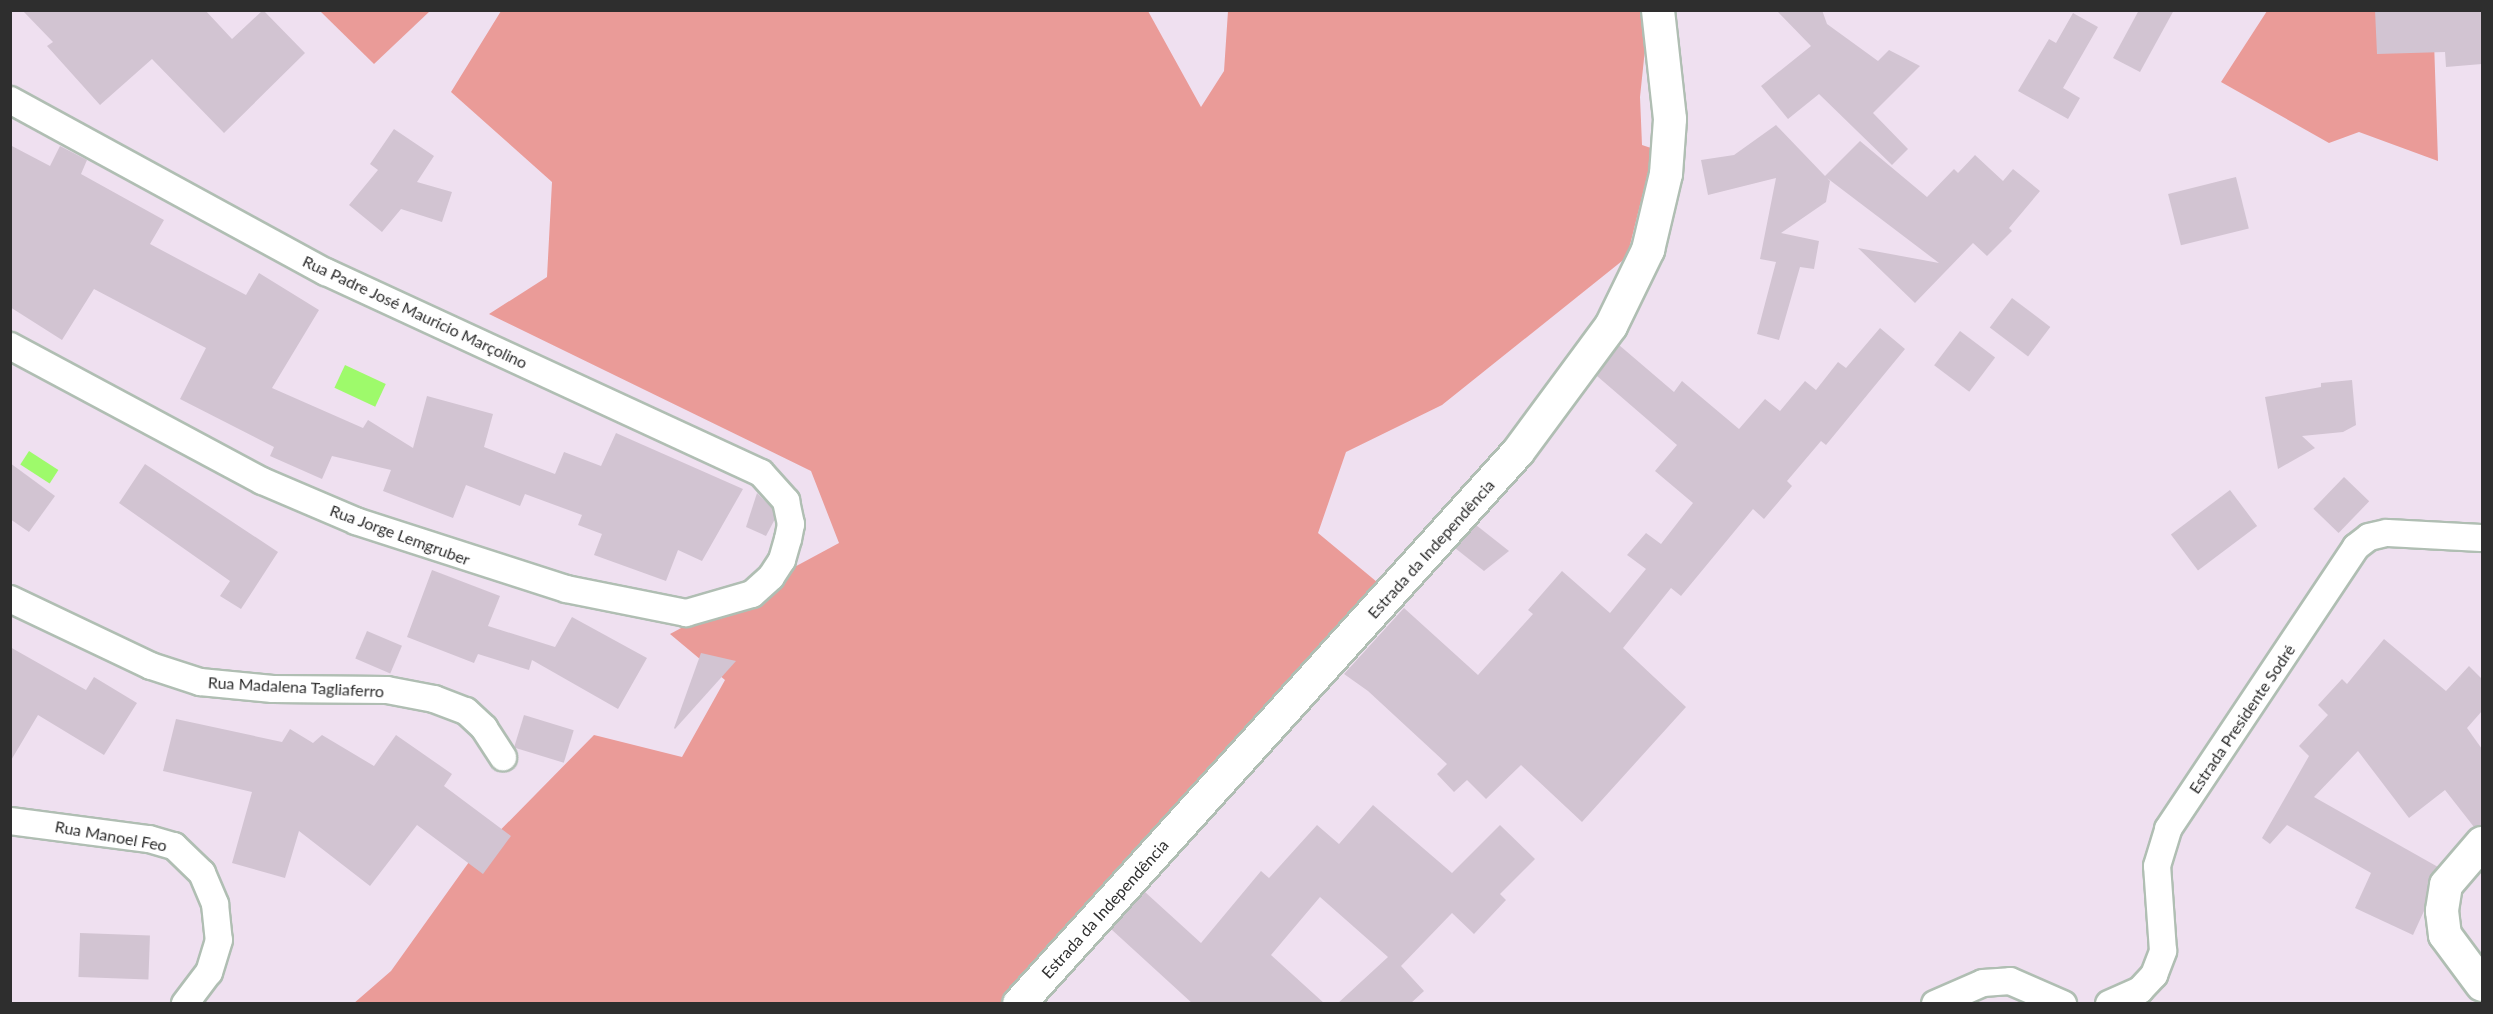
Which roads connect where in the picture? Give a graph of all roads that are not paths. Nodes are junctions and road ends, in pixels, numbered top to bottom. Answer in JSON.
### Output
{"nodes":[{"id":1,"x":1658,"y":10,"type":"edge"},
{"id":2,"x":10,"y":100,"type":"edge"},
{"id":3,"x":10,"y":346,"type":"edge"},
{"id":4,"x":2482,"y":538,"type":"edge"},
{"id":5,"x":788,"y":539,"type":"joint"},
{"id":6,"x":10,"y":599,"type":"edge"},
{"id":7,"x":503,"y":757,"type":"dead end"},
{"id":8,"x":10,"y":821,"type":"edge"},
{"id":9,"x":2482,"y":843,"type":"edge"},
{"id":10,"x":2482,"y":985,"type":"edge"},
{"id":11,"x":185,"y":1004,"type":"edge"},
{"id":12,"x":1019,"y":1004,"type":"edge"},
{"id":13,"x":1935,"y":1004,"type":"edge"},
{"id":14,"x":2063,"y":1004,"type":"edge"},
{"id":15,"x":2109,"y":1004,"type":"edge"}],
"edges":[{"from":1,"to":12,"type":"street","name":"Estrada da Independência"},
{"from":2,"to":5,"type":"street","name":"Rua Padre José Mauricio Marçolino"},
{"from":3,"to":5,"type":"street","name":"Rua Jorge Lemgruber"},
{"from":4,"to":15,"type":"street","name":"Estrada Presidente Sodré"},
{"from":6,"to":7,"type":"street","name":"Rua Madalena Tagliaferro"},
{"from":8,"to":11,"type":"street","name":"Rua Manoel Feo"},
{"from":9,"to":10,"type":"street"},
{"from":13,"to":14,"type":"street"}]}
